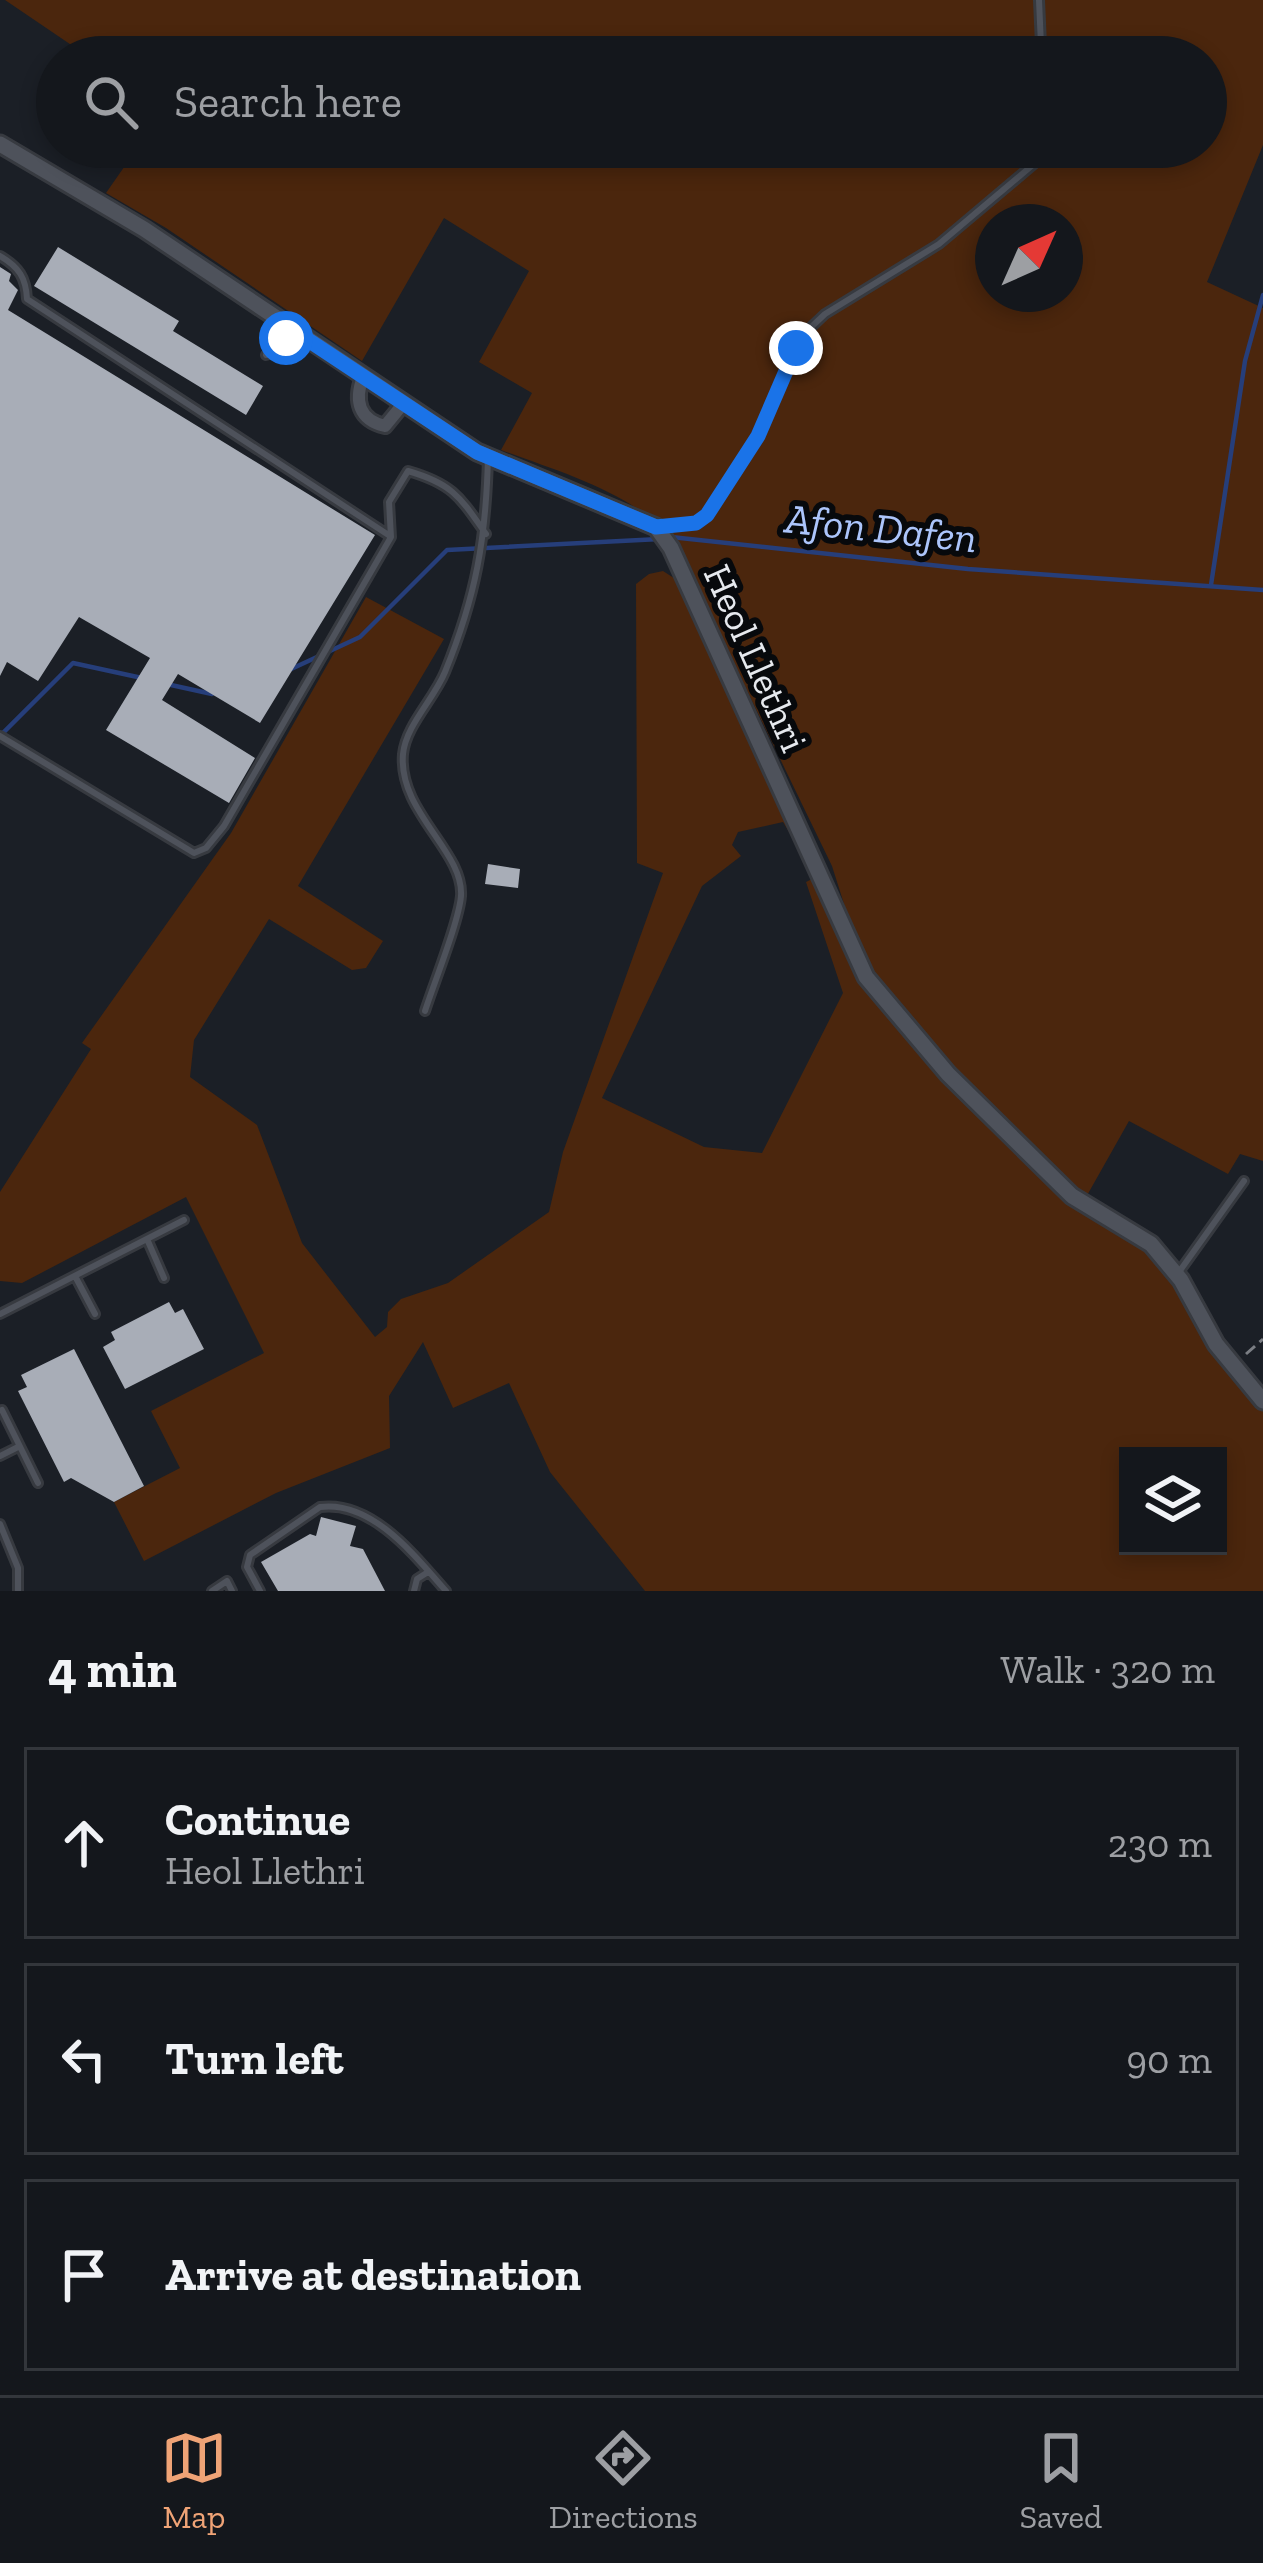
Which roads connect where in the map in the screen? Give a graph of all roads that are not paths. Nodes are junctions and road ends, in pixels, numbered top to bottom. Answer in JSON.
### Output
{"nodes":[{"id":1,"x":1039,"y":0,"type":"edge"},
{"id":2,"x":1041,"y":36,"type":"edge"},
{"id":3,"x":0,"y":144,"type":"edge"},
{"id":4,"x":36,"y":165,"type":"edge"},
{"id":5,"x":41,"y":168,"type":"edge"},
{"id":6,"x":1029,"y":168,"type":"edge"},
{"id":7,"x":0,"y":256,"type":"edge"},
{"id":8,"x":290,"y":328,"type":"junction"},
{"id":9,"x":266,"y":355,"type":"dead end"},
{"id":10,"x":363,"y":377,"type":"junction"},
{"id":11,"x":403,"y":404,"type":"junction"},
{"id":12,"x":488,"y":456,"type":"junction"},
{"id":13,"x":656,"y":527,"type":"junction"},
{"id":14,"x":486,"y":534,"type":"junction"},
{"id":15,"x":392,"y":537,"type":"junction"},
{"id":16,"x":0,"y":736,"type":"edge"},
{"id":17,"x":425,"y":1010,"type":"dead end"},
{"id":18,"x":1244,"y":1181,"type":"dead end"},
{"id":19,"x":184,"y":1220,"type":"dead end"},
{"id":20,"x":146,"y":1239,"type":"junction"},
{"id":21,"x":1177,"y":1275,"type":"junction"},
{"id":22,"x":75,"y":1276,"type":"junction"},
{"id":23,"x":164,"y":1278,"type":"dead end"},
{"id":24,"x":0,"y":1314,"type":"edge"},
{"id":25,"x":95,"y":1314,"type":"dead end"},
{"id":26,"x":1263,"y":1401,"type":"edge"},
{"id":27,"x":2,"y":1410,"type":"edge"},
{"id":28,"x":20,"y":1446,"type":"junction"},
{"id":29,"x":0,"y":1456,"type":"edge"},
{"id":30,"x":38,"y":1483,"type":"dead end"},
{"id":31,"x":0,"y":1524,"type":"edge"},
{"id":32,"x":429,"y":1572,"type":"junction"},
{"id":33,"x":18,"y":1591,"type":"edge"},
{"id":34,"x":212,"y":1591,"type":"edge"},
{"id":35,"x":232,"y":1591,"type":"edge"},
{"id":36,"x":260,"y":1591,"type":"edge"},
{"id":37,"x":414,"y":1591,"type":"edge"},
{"id":38,"x":446,"y":1591,"type":"edge"}],
"edges":[{"from":1,"to":2,"type":"lane"},
{"from":3,"to":4,"type":"street"},
{"from":5,"to":8,"type":"street"},
{"from":6,"to":13,"type":"lane"},
{"from":7,"to":15,"type":"lane"},
{"from":8,"to":9,"type":"lane"},
{"from":8,"to":10,"type":"street"},
{"from":10,"to":11,"type":"street"},
{"from":10,"to":11,"type":"street"},
{"from":11,"to":12,"type":"street"},
{"from":12,"to":13,"type":"street"},
{"from":12,"to":14,"type":"lane"},
{"from":13,"to":21,"type":"street","name":"Heol Llethri"},
{"from":14,"to":15,"type":"lane"},
{"from":14,"to":17,"type":"lane"},
{"from":15,"to":16,"type":"lane"},
{"from":18,"to":21,"type":"lane"},
{"from":19,"to":20,"type":"lane"},
{"from":20,"to":22,"type":"lane"},
{"from":20,"to":23,"type":"lane"},
{"from":21,"to":26,"type":"street","name":"Heol Llethri"},
{"from":22,"to":24,"type":"lane"},
{"from":22,"to":25,"type":"lane"},
{"from":27,"to":28,"type":"lane"},
{"from":28,"to":29,"type":"lane"},
{"from":28,"to":30,"type":"lane"},
{"from":31,"to":33,"type":"lane"},
{"from":32,"to":36,"type":"lane"},
{"from":32,"to":37,"type":"lane"},
{"from":32,"to":38,"type":"lane"},
{"from":34,"to":35,"type":"lane"}]}
